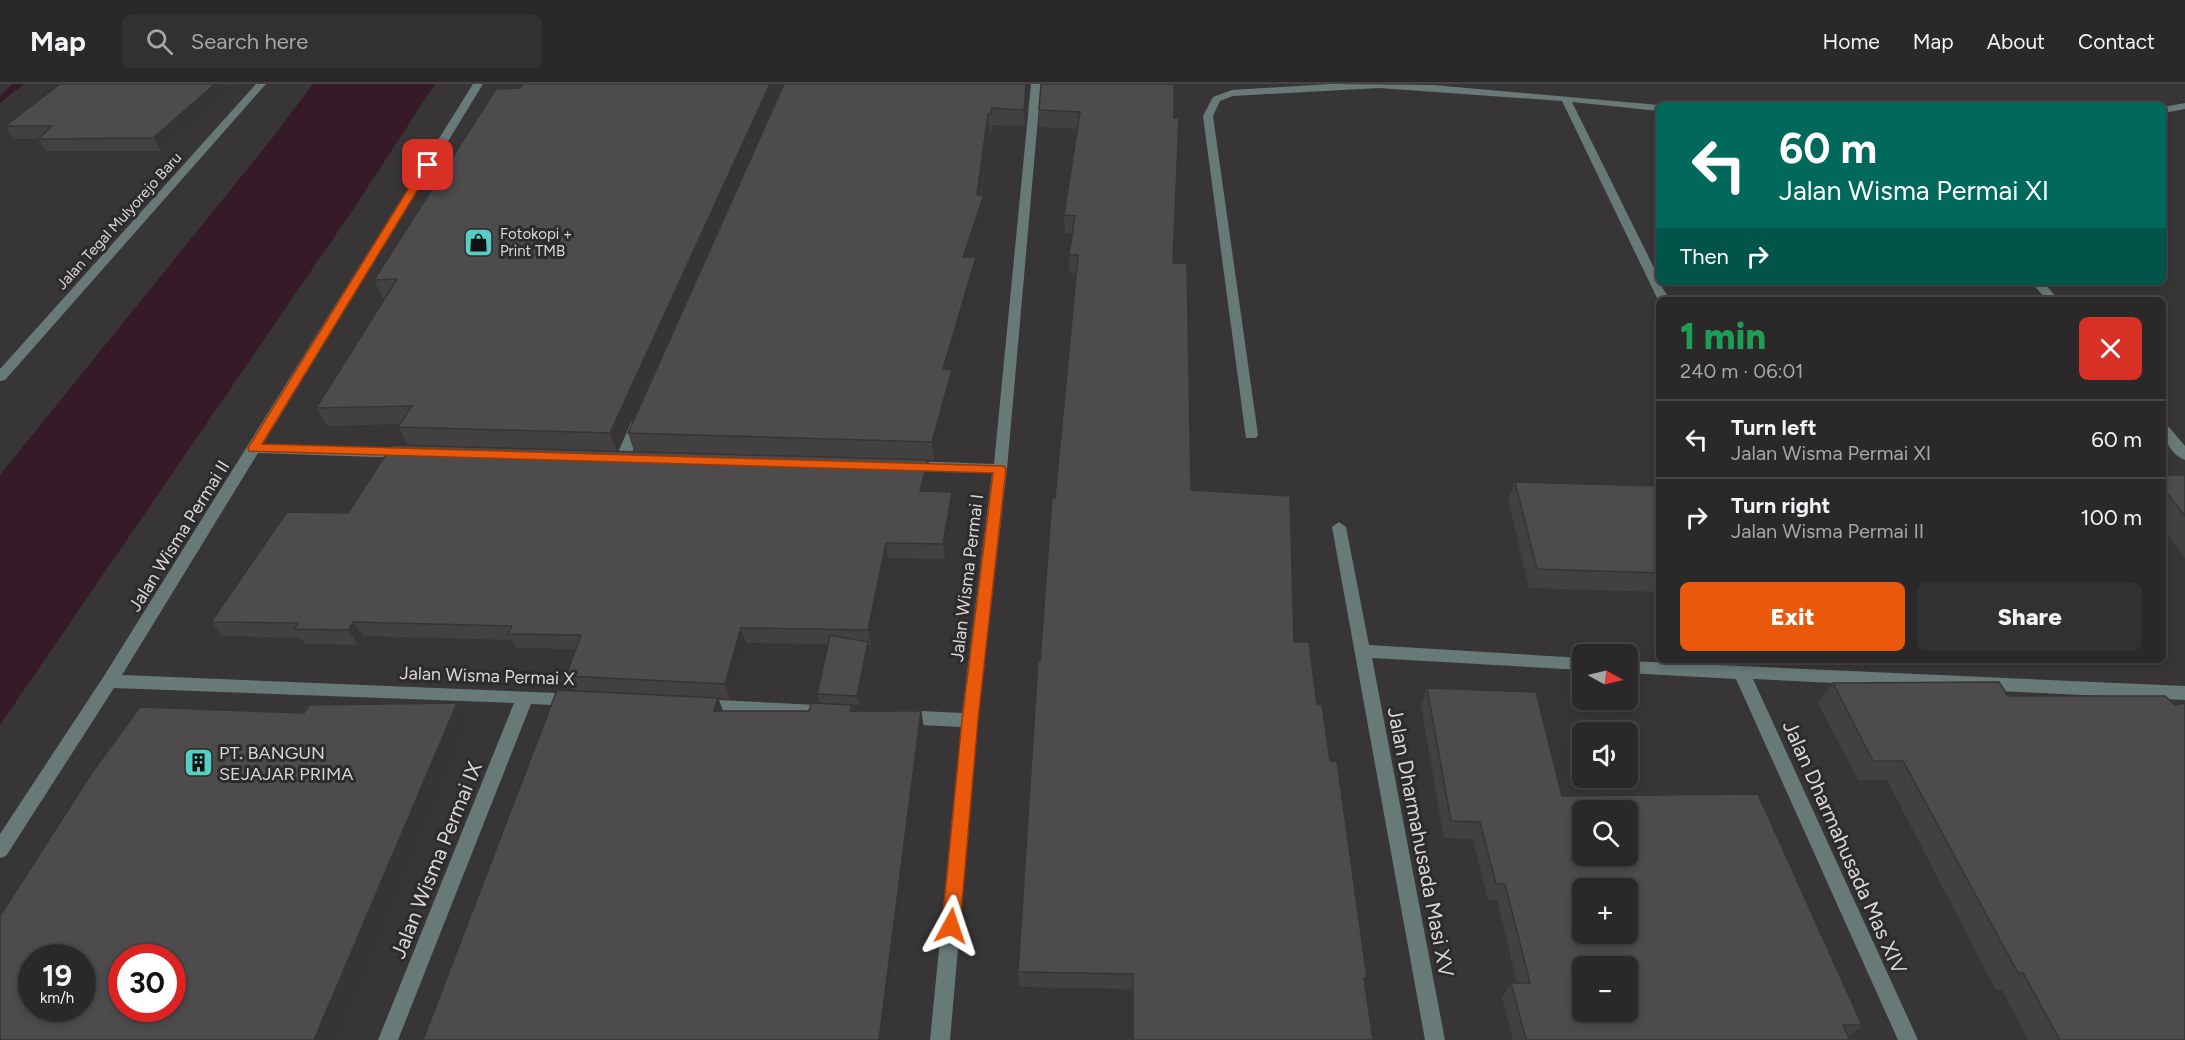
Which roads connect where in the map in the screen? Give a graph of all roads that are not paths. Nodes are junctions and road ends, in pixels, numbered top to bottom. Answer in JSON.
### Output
{"nodes":[{"id":1,"x":261,"y":84,"type":"edge"},
{"id":2,"x":478,"y":84,"type":"edge"},
{"id":3,"x":1036,"y":84,"type":"edge"},
{"id":4,"x":1469,"y":88,"type":"edge"},
{"id":5,"x":1565,"y":98,"type":"junction"},
{"id":6,"x":2185,"y":106,"type":"edge"},
{"id":7,"x":1656,"y":108,"type":"edge"},
{"id":8,"x":2166,"y":109,"type":"edge"},
{"id":9,"x":1656,"y":284,"type":"edge"},
{"id":10,"x":2040,"y":285,"type":"edge"},
{"id":11,"x":2050,"y":297,"type":"edge"},
{"id":12,"x":0,"y":377,"type":"edge"},
{"id":13,"x":641,"y":416,"type":"edge"},
{"id":14,"x":2166,"y":433,"type":"edge"},
{"id":15,"x":1251,"y":435,"type":"dead end"},
{"id":16,"x":254,"y":448,"type":"junction"},
{"id":17,"x":424,"y":453,"type":"edge"},
{"id":18,"x":2185,"y":455,"type":"edge"},
{"id":19,"x":622,"y":459,"type":"edge"},
{"id":20,"x":894,"y":466,"type":"edge"},
{"id":21,"x":1000,"y":469,"type":"junction"},
{"id":22,"x":1339,"y":527,"type":"dead end"},
{"id":23,"x":1362,"y":651,"type":"junction"},
{"id":24,"x":1572,"y":663,"type":"edge"},
{"id":25,"x":1638,"y":668,"type":"edge"},
{"id":26,"x":1742,"y":674,"type":"junction"},
{"id":27,"x":110,"y":681,"type":"junction"},
{"id":28,"x":2185,"y":693,"type":"edge"},
{"id":29,"x":525,"y":697,"type":"junction"},
{"id":30,"x":596,"y":700,"type":"edge"},
{"id":31,"x":689,"y":705,"type":"edge"},
{"id":32,"x":830,"y":713,"type":"edge"},
{"id":33,"x":888,"y":716,"type":"edge"},
{"id":34,"x":970,"y":720,"type":"junction"},
{"id":35,"x":0,"y":850,"type":"edge"},
{"id":36,"x":388,"y":1040,"type":"edge"},
{"id":37,"x":940,"y":1040,"type":"edge"},
{"id":38,"x":1435,"y":1040,"type":"edge"},
{"id":39,"x":1908,"y":1040,"type":"edge"}],
"edges":[{"from":1,"to":12,"type":"street","name":"Jalan Tegal Mulyorejo Baru"},
{"from":2,"to":16,"type":"street","name":"Jalan Wisma Permai II"},
{"from":3,"to":21,"type":"street","name":"Jalan Wisma Permai I"},
{"from":4,"to":5,"type":"street"},
{"from":4,"to":15,"type":"street"},
{"from":5,"to":7,"type":"street"},
{"from":5,"to":9,"type":"street"},
{"from":6,"to":8,"type":"street"},
{"from":10,"to":11,"type":"street"},
{"from":13,"to":19,"type":"street"},
{"from":14,"to":18,"type":"street"},
{"from":16,"to":17,"type":"street"},
{"from":16,"to":27,"type":"street","name":"Jalan Wisma Permai II"},
{"from":20,"to":21,"type":"street"},
{"from":21,"to":34,"type":"street","name":"Jalan Wisma Permai I"},
{"from":22,"to":23,"type":"street","name":"Jalan Dharmahusada Masi XV"},
{"from":23,"to":24,"type":"street"},
{"from":23,"to":38,"type":"street","name":"Jalan Dharmahusada Masi XV"},
{"from":25,"to":26,"type":"street"},
{"from":26,"to":28,"type":"street"},
{"from":26,"to":39,"type":"street","name":"Jalan Dharmahusada Mas XIV"},
{"from":27,"to":29,"type":"street","name":"Jalan Wisma Permai X"},
{"from":27,"to":35,"type":"street","name":"Jalan Wisma Permai II"},
{"from":29,"to":30,"type":"street","name":"Jalan Wisma Permai X"},
{"from":29,"to":36,"type":"street","name":"Jalan Wisma Permai IX"},
{"from":31,"to":32,"type":"street"},
{"from":33,"to":34,"type":"street"},
{"from":34,"to":37,"type":"street","name":"Jalan Wisma Permai I"}]}
